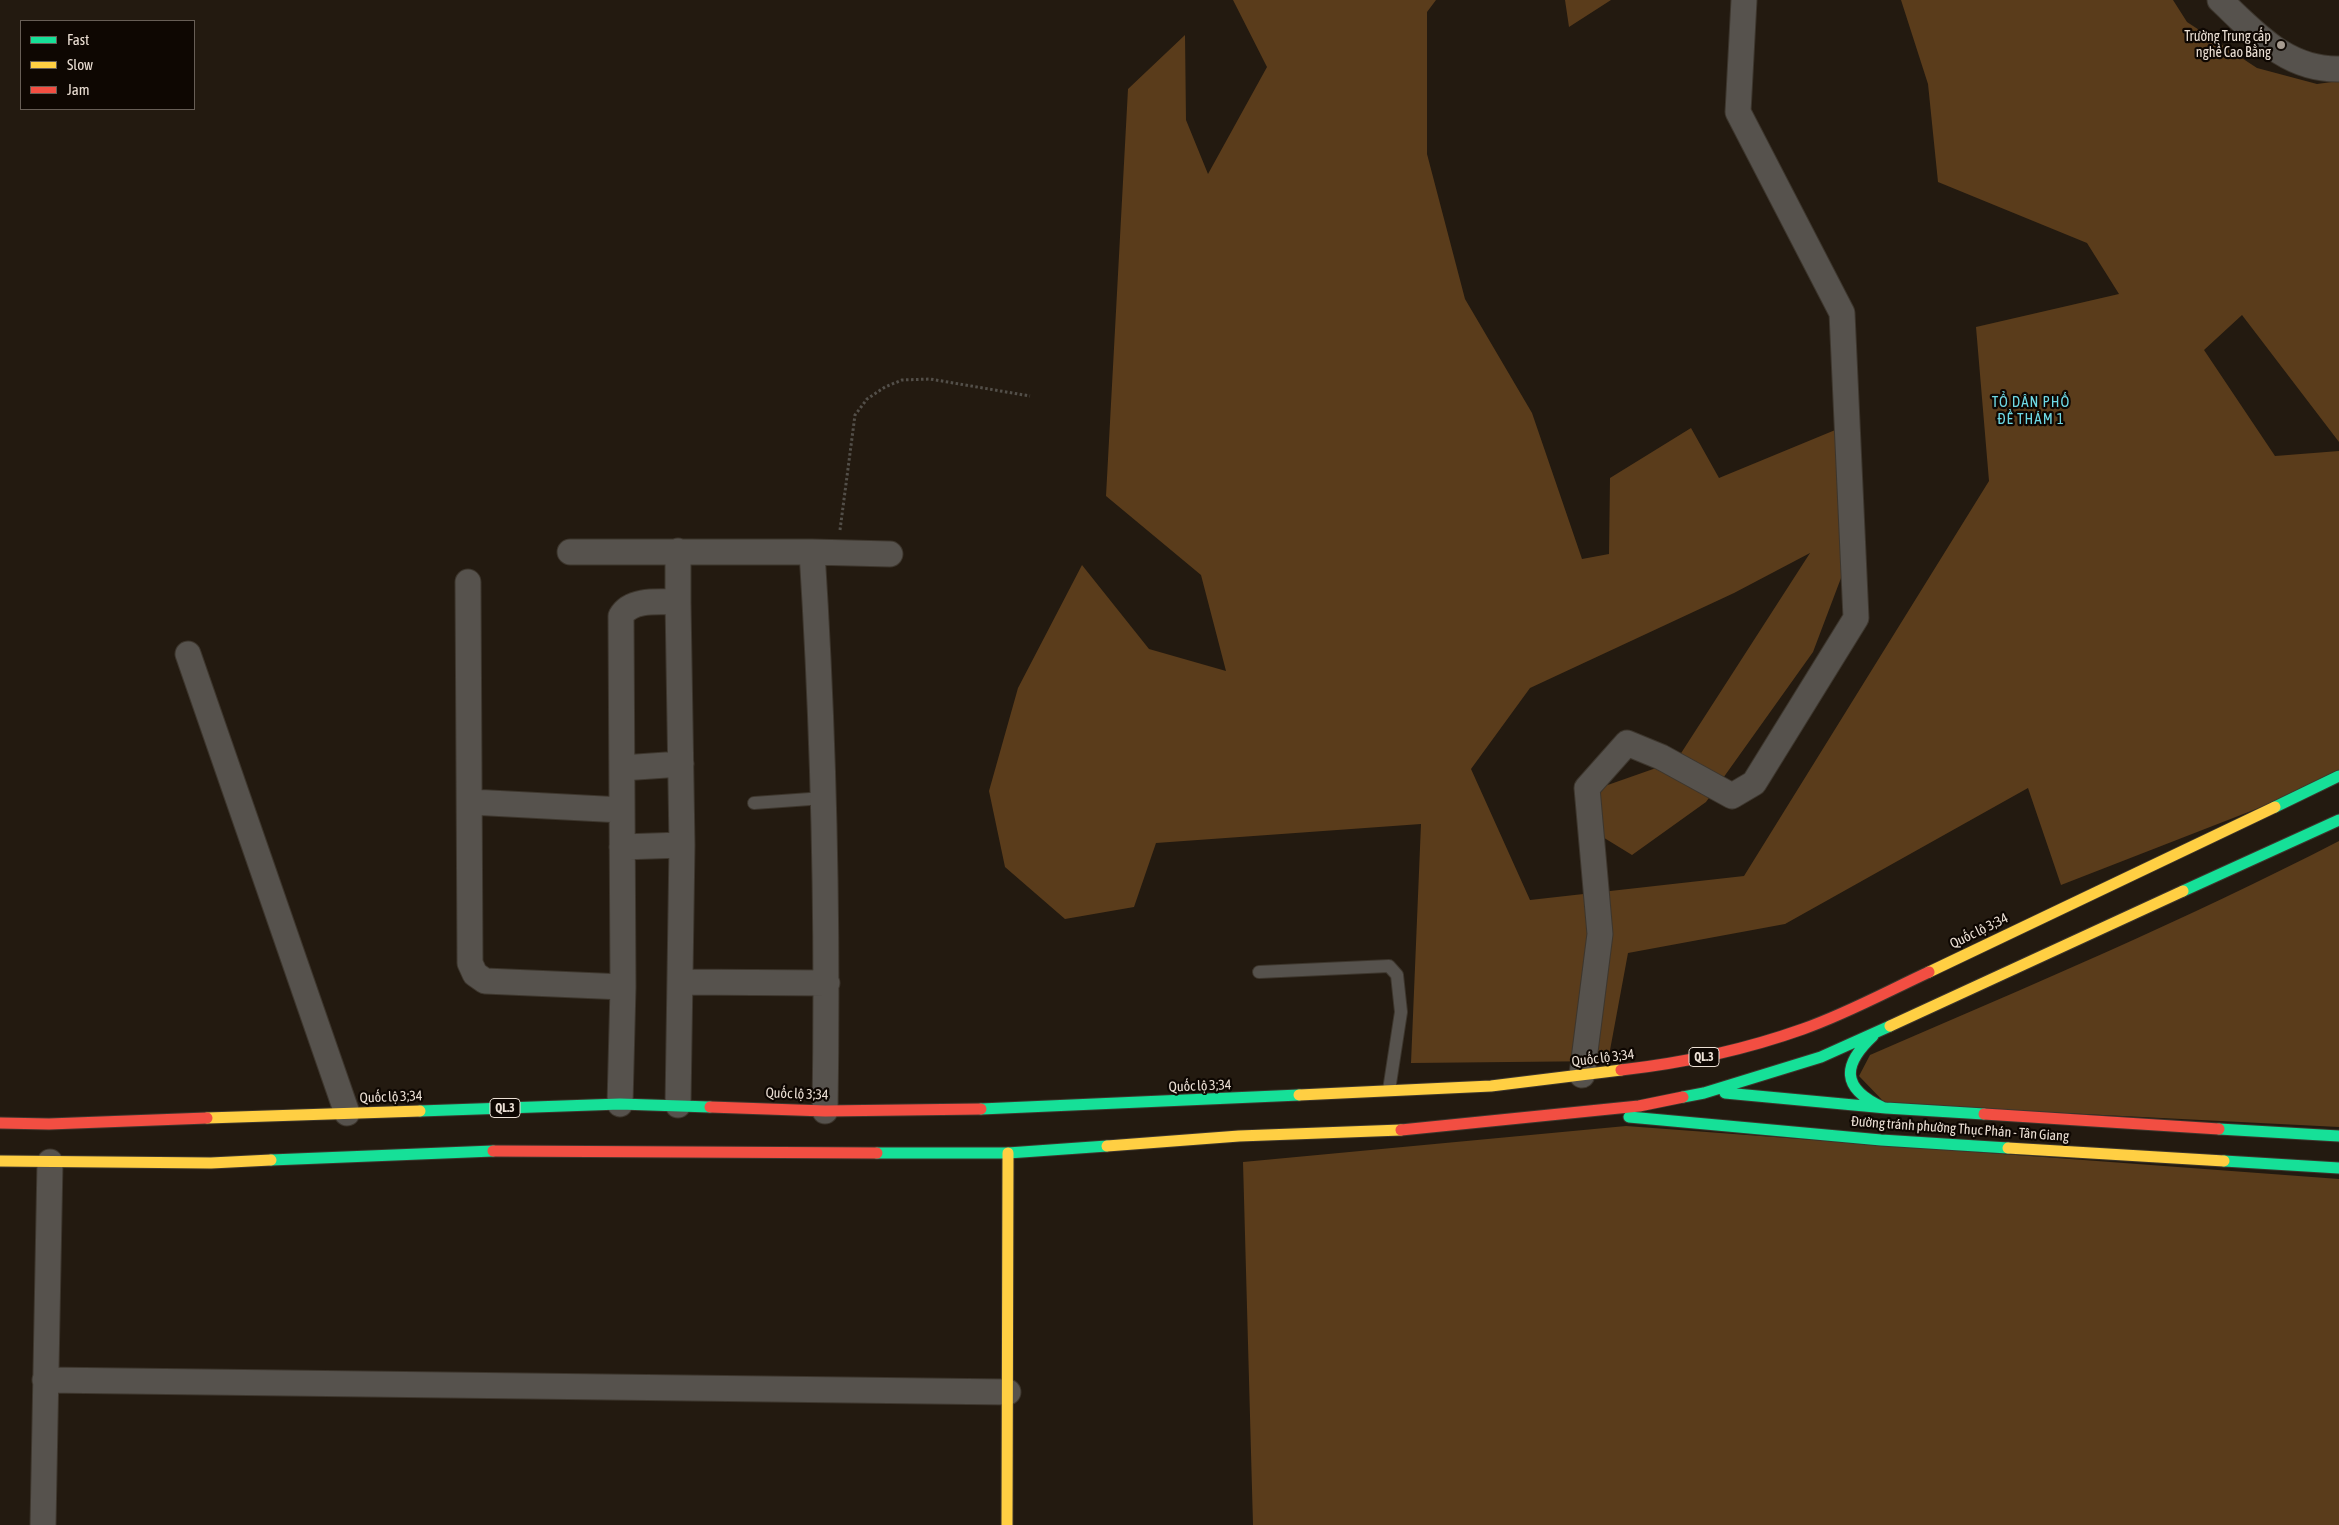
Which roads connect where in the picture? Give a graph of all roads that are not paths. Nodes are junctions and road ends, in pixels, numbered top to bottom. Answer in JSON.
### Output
{"nodes":[{"id":1,"x":1744,"y":0,"type":"edge"},
{"id":2,"x":2220,"y":0,"type":"edge"},
{"id":3,"x":2339,"y":70,"type":"edge"},
{"id":4,"x":570,"y":552,"type":"dead end"},
{"id":5,"x":678,"y":552,"type":"junction"},
{"id":6,"x":812,"y":552,"type":"junction"},
{"id":7,"x":890,"y":554,"type":"dead end"},
{"id":8,"x":468,"y":582,"type":"dead end"},
{"id":9,"x":678,"y":602,"type":"junction"},
{"id":10,"x":188,"y":654,"type":"dead end"},
{"id":11,"x":681,"y":764,"type":"junction"},
{"id":12,"x":622,"y":768,"type":"junction"},
{"id":13,"x":2339,"y":776,"type":"edge"},
{"id":14,"x":824,"y":798,"type":"junction"},
{"id":15,"x":471,"y":802,"type":"junction"},
{"id":16,"x":754,"y":803,"type":"dead end"},
{"id":17,"x":622,"y":810,"type":"junction"},
{"id":18,"x":2339,"y":820,"type":"edge"},
{"id":19,"x":682,"y":845,"type":"junction"},
{"id":20,"x":622,"y":847,"type":"junction"},
{"id":21,"x":1259,"y":972,"type":"dead end"},
{"id":22,"x":680,"y":982,"type":"junction"},
{"id":23,"x":827,"y":983,"type":"junction"},
{"id":24,"x":623,"y":987,"type":"junction"},
{"id":25,"x":1882,"y":1029,"type":"junction"},
{"id":26,"x":1582,"y":1075,"type":"junction"},
{"id":27,"x":1631,"y":1081,"type":"dead end"},
{"id":28,"x":1670,"y":1086,"type":"dead end"},
{"id":29,"x":1389,"y":1090,"type":"junction"},
{"id":30,"x":1709,"y":1091,"type":"junction"},
{"id":31,"x":620,"y":1104,"type":"junction"},
{"id":32,"x":678,"y":1105,"type":"junction"},
{"id":33,"x":1886,"y":1108,"type":"junction"},
{"id":34,"x":826,"y":1110,"type":"junction"},
{"id":35,"x":1580,"y":1112,"type":"junction"},
{"id":36,"x":347,"y":1117,"type":"junction"},
{"id":37,"x":0,"y":1123,"type":"edge"},
{"id":38,"x":2339,"y":1136,"type":"edge"},
{"id":39,"x":1881,"y":1140,"type":"junction"},
{"id":40,"x":1008,"y":1149,"type":"junction"},
{"id":41,"x":0,"y":1162,"type":"edge"},
{"id":42,"x":50,"y":1162,"type":"junction"},
{"id":43,"x":2339,"y":1168,"type":"edge"},
{"id":44,"x":46,"y":1380,"type":"junction"},
{"id":45,"x":1008,"y":1392,"type":"junction"},
{"id":46,"x":43,"y":1525,"type":"edge"},
{"id":47,"x":1008,"y":1525,"type":"edge"}],
"edges":[{"from":1,"to":26,"type":"street"},
{"from":2,"to":3,"type":"street"},
{"from":4,"to":5,"type":"street"},
{"from":5,"to":6,"type":"street"},
{"from":5,"to":9,"type":"street"},
{"from":6,"to":7,"type":"street"},
{"from":6,"to":14,"type":"street"},
{"from":8,"to":15,"type":"street"},
{"from":9,"to":11,"type":"street"},
{"from":9,"to":12,"type":"street"},
{"from":10,"to":36,"type":"street"},
{"from":11,"to":12,"type":"street"},
{"from":11,"to":19,"type":"street"},
{"from":12,"to":17,"type":"street"},
{"from":13,"to":26,"type":"main road","name":"Quốc lộ 3;34","number":"QL.3"},
{"from":14,"to":16,"type":"lane"},
{"from":14,"to":23,"type":"street"},
{"from":15,"to":17,"type":"street"},
{"from":15,"to":24,"type":"street"},
{"from":17,"to":20,"type":"street"},
{"from":18,"to":25,"type":"main road"},
{"from":19,"to":20,"type":"street"},
{"from":19,"to":22,"type":"street"},
{"from":20,"to":24,"type":"street"},
{"from":21,"to":29,"type":"lane"},
{"from":22,"to":23,"type":"street"},
{"from":22,"to":32,"type":"street"},
{"from":23,"to":34,"type":"street"},
{"from":24,"to":31,"type":"street"},
{"from":25,"to":30,"type":"main road"},
{"from":25,"to":33,"type":"main road"},
{"from":26,"to":27,"type":"main road"},
{"from":26,"to":29,"type":"main road","name":"Quốc lộ 3;34","number":"QL.3"},
{"from":28,"to":30,"type":"main road","name":"Đường tránh phường Thục Phán - Tân Giang"},
{"from":29,"to":34,"type":"main road","name":"Quốc lộ 3;34","number":"QL.3"},
{"from":30,"to":33,"type":"main road","name":"Đường tránh phường Thục Phán - Tân Giang"},
{"from":30,"to":35,"type":"main road"},
{"from":31,"to":32,"type":"main road","name":"Quốc lộ 3;34","number":"QL.3"},
{"from":31,"to":36,"type":"main road","name":"Quốc lộ 3;34","number":"QL.3"},
{"from":32,"to":34,"type":"main road","name":"Quốc lộ 3;34","number":"QL.3"},
{"from":33,"to":38,"type":"main road","name":"Đường tránh phường Thục Phán - Tân Giang"},
{"from":33,"to":39,"type":"main road"},
{"from":35,"to":39,"type":"main road","name":"Đường tránh phường Thục Phán - Tân Giang"},
{"from":35,"to":40,"type":"main road"},
{"from":36,"to":37,"type":"main road","name":"Quốc lộ 3;34","number":"QL.3"},
{"from":39,"to":43,"type":"main road","name":"Đường tránh phường Thục Phán - Tân Giang"},
{"from":40,"to":42,"type":"main road"},
{"from":40,"to":45,"type":"main road"},
{"from":41,"to":42,"type":"main road"},
{"from":42,"to":44,"type":"street"},
{"from":44,"to":45,"type":"street"},
{"from":44,"to":46,"type":"street"},
{"from":45,"to":47,"type":"main road"}]}
